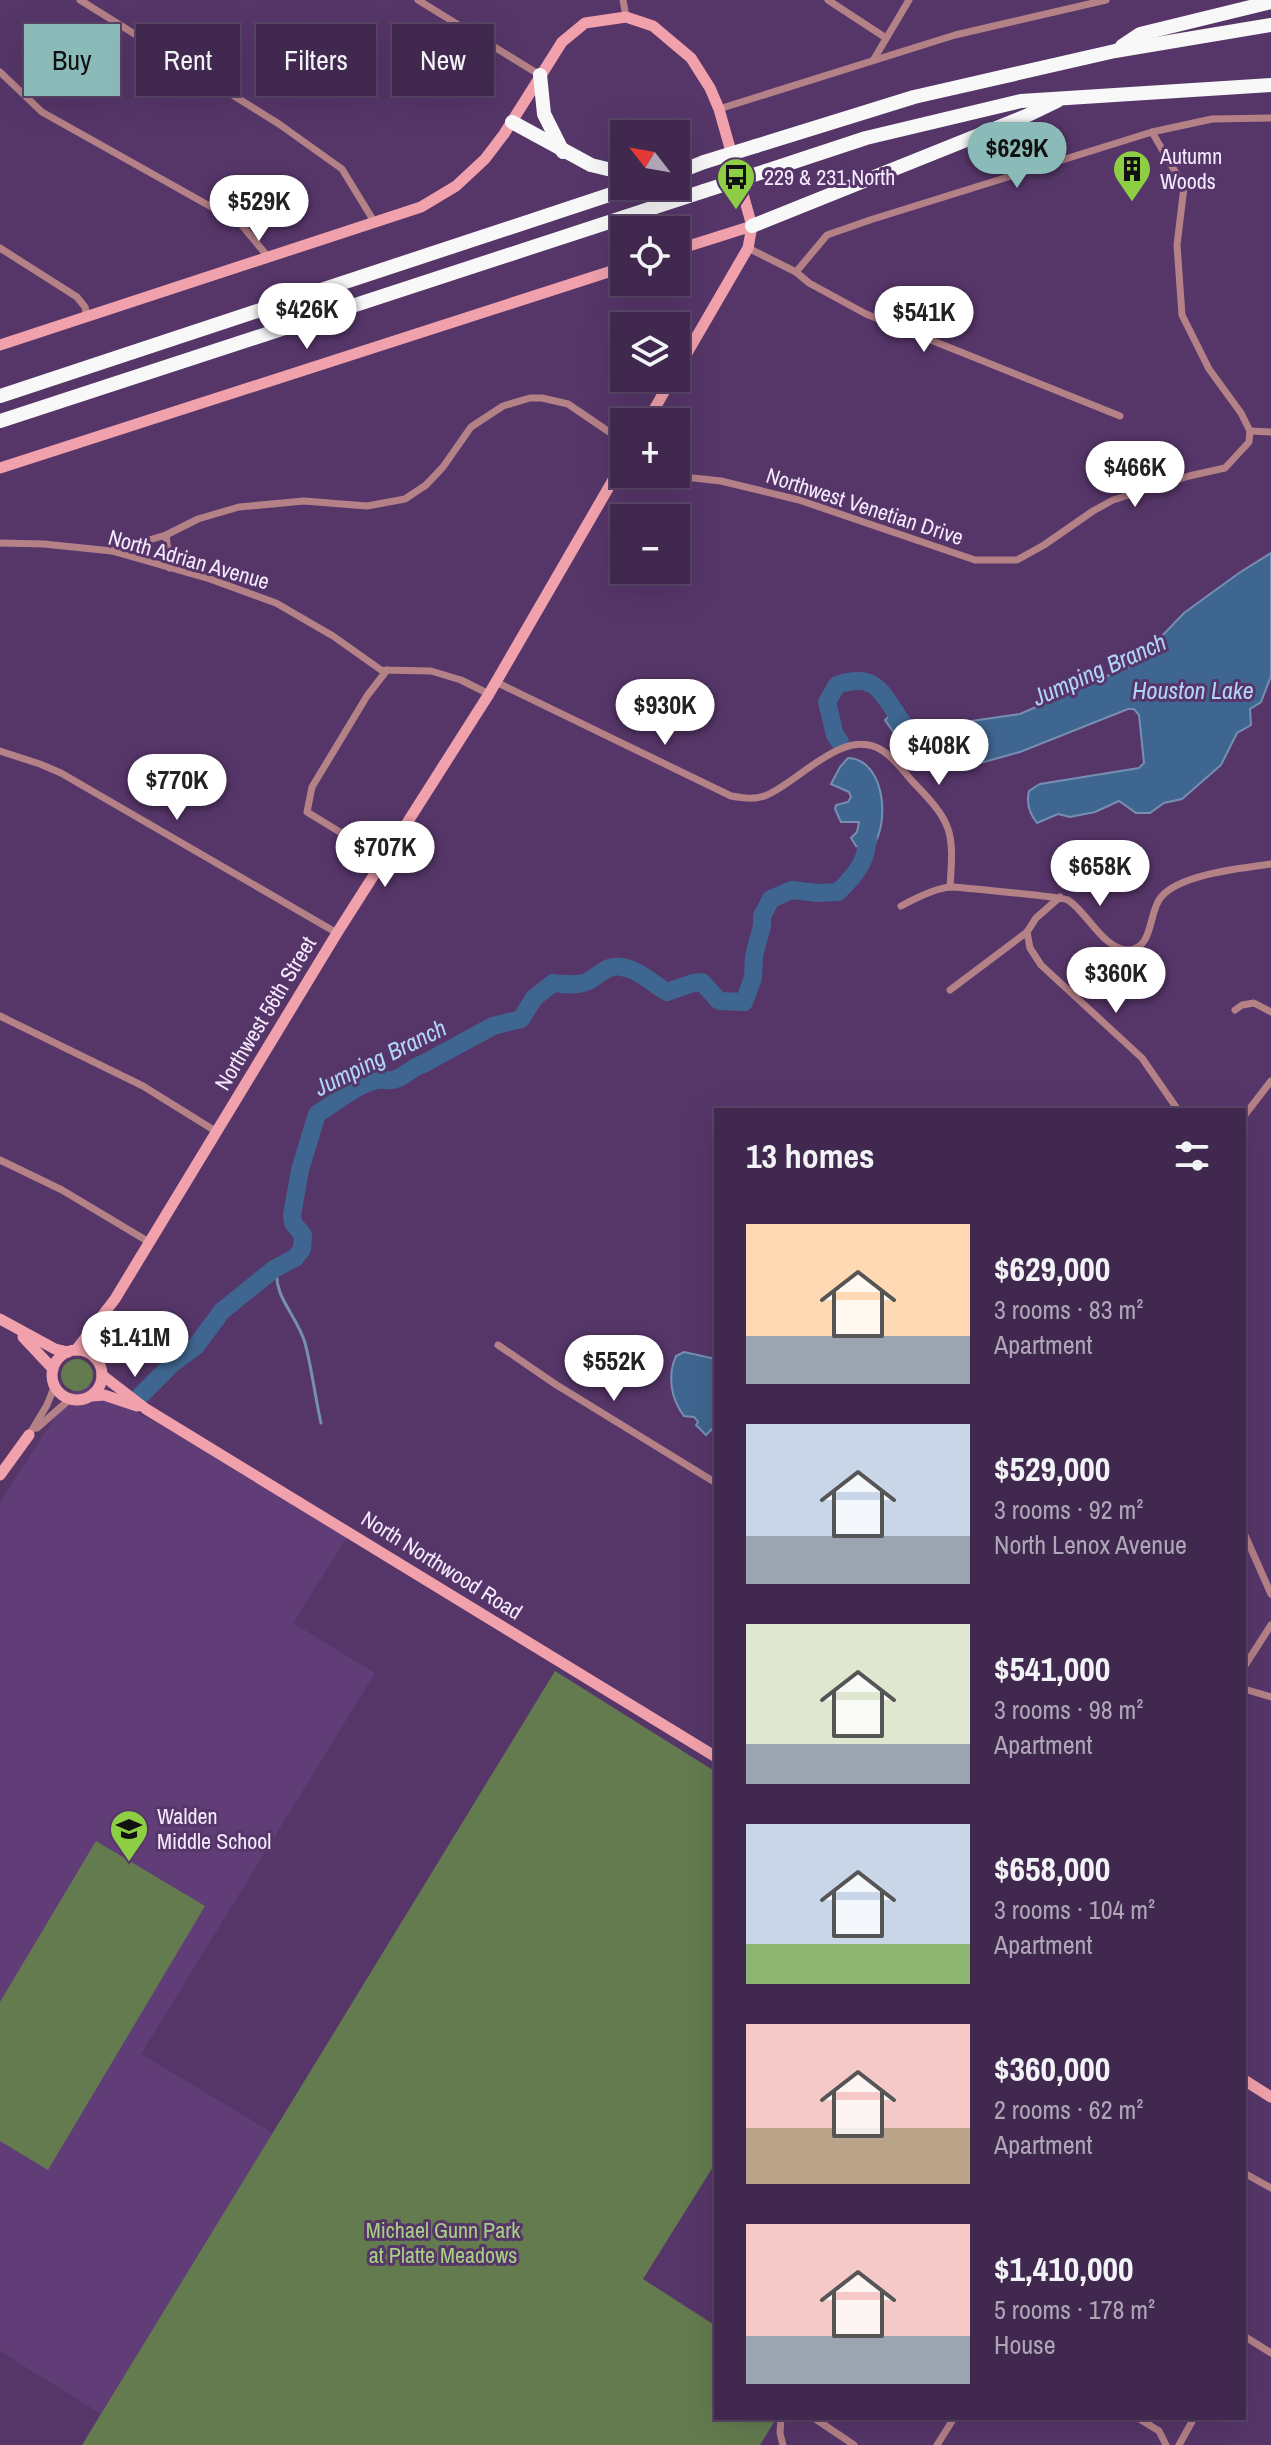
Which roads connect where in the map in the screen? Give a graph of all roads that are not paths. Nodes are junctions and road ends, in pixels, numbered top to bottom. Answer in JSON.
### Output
{"nodes":[{"id":1,"x":80,"y":0,"type":"edge"},
{"id":2,"x":418,"y":0,"type":"edge"},
{"id":3,"x":623,"y":0,"type":"edge"},
{"id":4,"x":828,"y":0,"type":"edge"},
{"id":5,"x":909,"y":0,"type":"edge"},
{"id":6,"x":1106,"y":0,"type":"edge"},
{"id":7,"x":1082,"y":2,"type":"edge"},
{"id":8,"x":1271,"y":2,"type":"edge"},
{"id":9,"x":626,"y":17,"type":"junction"},
{"id":10,"x":1271,"y":25,"type":"edge"},
{"id":11,"x":886,"y":38,"type":"junction"},
{"id":12,"x":1115,"y":51,"type":"junction"},
{"id":13,"x":874,"y":59,"type":"junction"},
{"id":14,"x":0,"y":72,"type":"edge"},
{"id":15,"x":540,"y":75,"type":"junction"},
{"id":16,"x":1271,"y":85,"type":"edge"},
{"id":17,"x":1064,"y":97,"type":"junction"},
{"id":18,"x":719,"y":109,"type":"junction"},
{"id":19,"x":1271,"y":118,"type":"edge"},
{"id":20,"x":512,"y":122,"type":"junction"},
{"id":21,"x":1152,"y":132,"type":"junction"},
{"id":22,"x":563,"y":152,"type":"junction"},
{"id":23,"x":690,"y":168,"type":"edge"},
{"id":24,"x":610,"y":171,"type":"edge"},
{"id":25,"x":610,"y":195,"type":"edge"},
{"id":26,"x":375,"y":223,"type":"junction"},
{"id":27,"x":752,"y":226,"type":"junction"},
{"id":28,"x":690,"y":246,"type":"edge"},
{"id":29,"x":0,"y":248,"type":"edge"},
{"id":30,"x":748,"y":248,"type":"junction"},
{"id":31,"x":269,"y":258,"type":"junction"},
{"id":32,"x":610,"y":272,"type":"edge"},
{"id":33,"x":796,"y":272,"type":"junction"},
{"id":34,"x":87,"y":317,"type":"junction"},
{"id":35,"x":0,"y":345,"type":"edge"},
{"id":36,"x":690,"y":348,"type":"edge"},
{"id":37,"x":0,"y":396,"type":"edge"},
{"id":38,"x":1120,"y":416,"type":"dead end"},
{"id":39,"x":0,"y":421,"type":"edge"},
{"id":40,"x":1250,"y":431,"type":"junction"},
{"id":41,"x":610,"y":432,"type":"edge"},
{"id":42,"x":1271,"y":432,"type":"edge"},
{"id":43,"x":0,"y":468,"type":"edge"},
{"id":44,"x":690,"y":478,"type":"edge"},
{"id":45,"x":610,"y":485,"type":"edge"},
{"id":46,"x":166,"y":535,"type":"junction"},
{"id":47,"x":0,"y":543,"type":"edge"},
{"id":48,"x":112,"y":551,"type":"junction"},
{"id":49,"x":170,"y":568,"type":"junction"},
{"id":50,"x":387,"y":670,"type":"junction"},
{"id":51,"x":496,"y":682,"type":"junction"},
{"id":52,"x":489,"y":694,"type":"junction"},
{"id":53,"x":0,"y":751,"type":"edge"},
{"id":54,"x":384,"y":859,"type":"junction"},
{"id":55,"x":1271,"y":864,"type":"edge"},
{"id":56,"x":950,"y":887,"type":"junction"},
{"id":57,"x":1060,"y":897,"type":"junction"},
{"id":58,"x":901,"y":906,"type":"dead end"},
{"id":59,"x":1027,"y":932,"type":"junction"},
{"id":60,"x":337,"y":933,"type":"junction"},
{"id":61,"x":950,"y":990,"type":"dead end"},
{"id":62,"x":1235,"y":1010,"type":"dead end"},
{"id":63,"x":1271,"y":1012,"type":"edge"},
{"id":64,"x":0,"y":1016,"type":"edge"},
{"id":65,"x":1271,"y":1081,"type":"edge"},
{"id":66,"x":1177,"y":1108,"type":"edge"},
{"id":67,"x":1246,"y":1113,"type":"edge"},
{"id":68,"x":217,"y":1132,"type":"junction"},
{"id":69,"x":0,"y":1160,"type":"edge"},
{"id":70,"x":149,"y":1242,"type":"junction"},
{"id":71,"x":115,"y":1299,"type":"junction"},
{"id":72,"x":0,"y":1319,"type":"edge"},
{"id":73,"x":11,"y":1326,"type":"junction"},
{"id":74,"x":498,"y":1345,"type":"dead end"},
{"id":75,"x":72,"y":1351,"type":"junction"},
{"id":76,"x":95,"y":1358,"type":"junction"},
{"id":77,"x":53,"y":1369,"type":"junction"},
{"id":78,"x":102,"y":1375,"type":"junction"},
{"id":79,"x":55,"y":1385,"type":"junction"},
{"id":80,"x":92,"y":1396,"type":"junction"},
{"id":81,"x":70,"y":1399,"type":"junction"},
{"id":82,"x":146,"y":1409,"type":"junction"},
{"id":83,"x":29,"y":1435,"type":"junction"},
{"id":84,"x":0,"y":1475,"type":"edge"},
{"id":85,"x":714,"y":1482,"type":"edge"},
{"id":86,"x":1246,"y":1538,"type":"edge"},
{"id":87,"x":1271,"y":1594,"type":"edge"},
{"id":88,"x":1271,"y":1625,"type":"edge"},
{"id":89,"x":1246,"y":1664,"type":"edge"},
{"id":90,"x":1246,"y":1690,"type":"edge"},
{"id":91,"x":1271,"y":1697,"type":"edge"},
{"id":92,"x":714,"y":1756,"type":"edge"},
{"id":93,"x":1246,"y":2081,"type":"edge"},
{"id":94,"x":1271,"y":2097,"type":"edge"},
{"id":95,"x":1246,"y":2174,"type":"edge"},
{"id":96,"x":1271,"y":2188,"type":"edge"},
{"id":97,"x":1246,"y":2340,"type":"edge"},
{"id":98,"x":1271,"y":2353,"type":"edge"},
{"id":99,"x":781,"y":2420,"type":"edge"},
{"id":100,"x":817,"y":2420,"type":"edge"},
{"id":101,"x":953,"y":2420,"type":"edge"},
{"id":102,"x":1141,"y":2420,"type":"edge"},
{"id":103,"x":1193,"y":2420,"type":"edge"},
{"id":104,"x":783,"y":2445,"type":"edge"},
{"id":105,"x":854,"y":2445,"type":"edge"},
{"id":106,"x":937,"y":2445,"type":"edge"},
{"id":107,"x":1166,"y":2445,"type":"edge"},
{"id":108,"x":1179,"y":2445,"type":"edge"}],
"edges":[{"from":1,"to":26,"type":"street"},
{"from":2,"to":15,"type":"street"},
{"from":3,"to":9,"type":"street"},
{"from":4,"to":11,"type":"street"},
{"from":5,"to":11,"type":"street"},
{"from":6,"to":7,"type":"street"},
{"from":7,"to":13,"type":"street"},
{"from":8,"to":12,"type":"highway"},
{"from":9,"to":15,"type":"street"},
{"from":9,"to":18,"type":"street"},
{"from":10,"to":12,"type":"highway"},
{"from":11,"to":13,"type":"street"},
{"from":12,"to":23,"type":"highway","bridge":true},
{"from":13,"to":18,"type":"street"},
{"from":14,"to":31,"type":"street"},
{"from":15,"to":20,"type":"street"},
{"from":15,"to":22,"type":"highway"},
{"from":16,"to":17,"type":"highway"},
{"from":17,"to":27,"type":"highway"},
{"from":17,"to":39,"type":"highway","bridge":true},
{"from":18,"to":27,"type":"street"},
{"from":19,"to":21,"type":"street"},
{"from":20,"to":22,"type":"highway"},
{"from":20,"to":26,"type":"street"},
{"from":21,"to":33,"type":"street"},
{"from":21,"to":40,"type":"street"},
{"from":22,"to":24,"type":"highway"},
{"from":25,"to":37,"type":"highway"},
{"from":26,"to":31,"type":"street"},
{"from":27,"to":28,"type":"street"},
{"from":27,"to":30,"type":"street"},
{"from":29,"to":34,"type":"street"},
{"from":30,"to":33,"type":"street"},
{"from":30,"to":36,"type":"street"},
{"from":31,"to":34,"type":"street"},
{"from":32,"to":43,"type":"street"},
{"from":33,"to":38,"type":"street"},
{"from":34,"to":35,"type":"street"},
{"from":40,"to":42,"type":"street"},
{"from":40,"to":44,"type":"street","name":"Northwest Venetian Drive"},
{"from":41,"to":46,"type":"street"},
{"from":45,"to":51,"type":"street","name":"Northwest 56th Street"},
{"from":46,"to":48,"type":"street"},
{"from":46,"to":49,"type":"street"},
{"from":47,"to":48,"type":"street","name":"North Adrian Avenue"},
{"from":48,"to":49,"type":"street","name":"North Adrian Avenue"},
{"from":49,"to":50,"type":"street","name":"North Adrian Avenue"},
{"from":50,"to":52,"type":"street","name":"North Adrian Avenue"},
{"from":50,"to":54,"type":"street"},
{"from":51,"to":52,"type":"street","name":"Northwest 56th Street"},
{"from":51,"to":56,"type":"street"},
{"from":52,"to":54,"type":"street","name":"Northwest 56th Street"},
{"from":53,"to":60,"type":"street"},
{"from":54,"to":60,"type":"street","name":"Northwest 56th Street"},
{"from":55,"to":57,"type":"street"},
{"from":56,"to":57,"type":"street"},
{"from":56,"to":58,"type":"street"},
{"from":57,"to":59,"type":"street"},
{"from":59,"to":61,"type":"street"},
{"from":59,"to":66,"type":"street"},
{"from":60,"to":68,"type":"street","name":"Northwest 56th Street"},
{"from":62,"to":63,"type":"street"},
{"from":64,"to":68,"type":"street"},
{"from":65,"to":67,"type":"street"},
{"from":68,"to":70,"type":"street","name":"Northwest 56th Street"},
{"from":69,"to":70,"type":"street"},
{"from":70,"to":71,"type":"street","name":"Northwest 56th Street"},
{"from":71,"to":75,"type":"street","name":"Northwest 56th Street"},
{"from":71,"to":76,"type":"street","name":"Northwest 56th Street"},
{"from":72,"to":73,"type":"street"},
{"from":73,"to":75,"type":"street"},
{"from":73,"to":77,"type":"street"},
{"from":74,"to":85,"type":"street"},
{"from":75,"to":76,"type":"street"},
{"from":75,"to":77,"type":"street"},
{"from":76,"to":78,"type":"street"},
{"from":77,"to":79,"type":"street"},
{"from":78,"to":80,"type":"street"},
{"from":78,"to":82,"type":"street","name":"North Northwood Road"},
{"from":79,"to":81,"type":"street"},
{"from":79,"to":83,"type":"street"},
{"from":80,"to":81,"type":"street"},
{"from":80,"to":82,"type":"street","name":"North Northwood Road"},
{"from":81,"to":83,"type":"street"},
{"from":82,"to":92,"type":"street","name":"North Northwood Road"},
{"from":83,"to":84,"type":"street"},
{"from":86,"to":87,"type":"street"},
{"from":88,"to":89,"type":"street"},
{"from":90,"to":91,"type":"street"},
{"from":93,"to":94,"type":"street"},
{"from":95,"to":96,"type":"street"},
{"from":97,"to":98,"type":"street"},
{"from":99,"to":104,"type":"street"},
{"from":100,"to":105,"type":"street"},
{"from":101,"to":106,"type":"street"},
{"from":102,"to":107,"type":"street"},
{"from":103,"to":108,"type":"street"}]}
